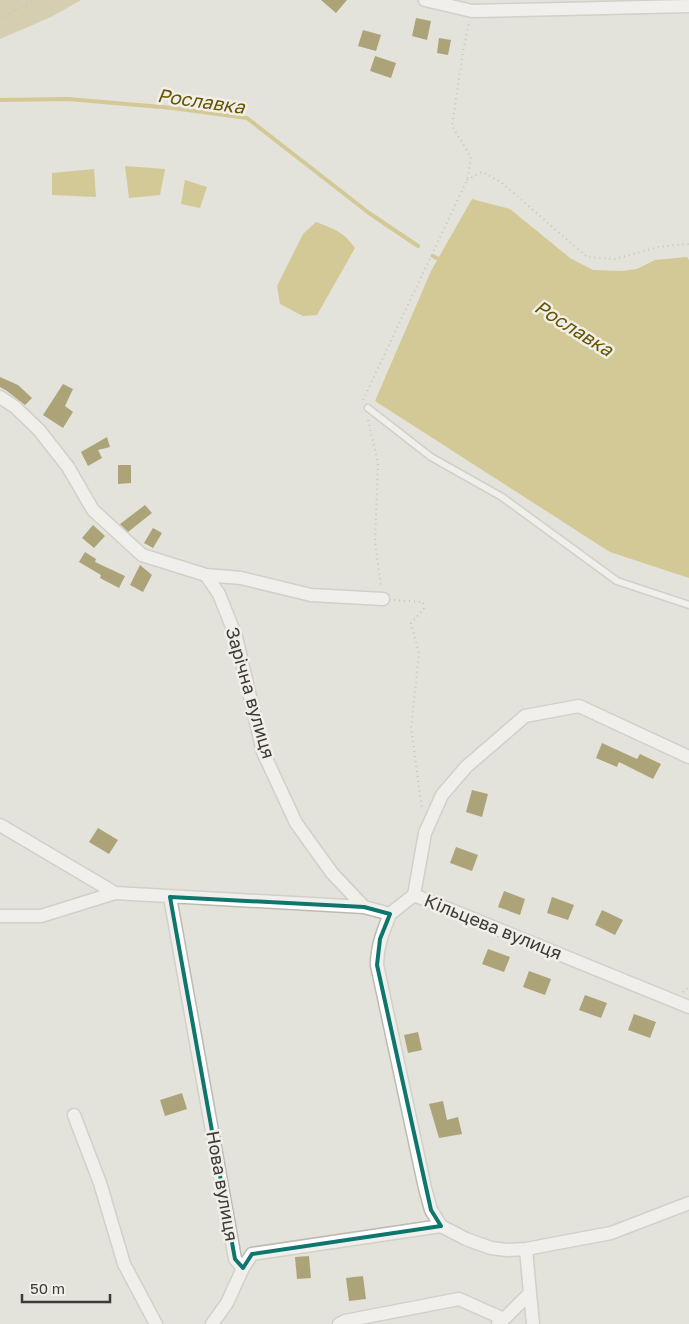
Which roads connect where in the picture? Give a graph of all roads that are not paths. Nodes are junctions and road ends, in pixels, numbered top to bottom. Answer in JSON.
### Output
{"nodes":[{"id":1,"x":425,"y":0,"type":"edge"},
{"id":2,"x":689,"y":6,"type":"edge"},
{"id":3,"x":0,"y":397,"type":"edge"},
{"id":4,"x":368,"y":408,"type":"road end"},
{"id":5,"x":206,"y":575,"type":"junction"},
{"id":6,"x":383,"y":599,"type":"road end"},
{"id":7,"x":689,"y":605,"type":"edge"},
{"id":8,"x":689,"y":757,"type":"edge"},
{"id":9,"x":0,"y":825,"type":"edge"},
{"id":10,"x":115,"y":894,"type":"junction"},
{"id":11,"x":414,"y":895,"type":"junction"},
{"id":12,"x":170,"y":897,"type":"junction"},
{"id":13,"x":364,"y":907,"type":"junction"},
{"id":14,"x":390,"y":914,"type":"junction"},
{"id":15,"x":0,"y":916,"type":"edge"},
{"id":16,"x":689,"y":1007,"type":"edge"},
{"id":17,"x":74,"y":1115,"type":"dead end"},
{"id":18,"x":689,"y":1203,"type":"edge"},
{"id":19,"x":441,"y":1226,"type":"junction"},
{"id":20,"x":526,"y":1249,"type":"junction"},
{"id":21,"x":243,"y":1268,"type":"junction"},
{"id":22,"x":530,"y":1293,"type":"junction"},
{"id":23,"x":501,"y":1322,"type":"edge"},
{"id":24,"x":156,"y":1324,"type":"edge"},
{"id":25,"x":212,"y":1324,"type":"edge"},
{"id":26,"x":339,"y":1324,"type":"edge"},
{"id":27,"x":533,"y":1324,"type":"edge"}],
"edges":[{"from":1,"to":2,"type":"street"},
{"from":3,"to":5,"type":"street"},
{"from":4,"to":7,"type":"lane"},
{"from":5,"to":6,"type":"street"},
{"from":5,"to":13,"type":"street","name":"Зарічна вулиця"},
{"from":8,"to":11,"type":"street","name":"Кільцева вулиця"},
{"from":9,"to":10,"type":"street"},
{"from":10,"to":12,"type":"street"},
{"from":10,"to":15,"type":"street"},
{"from":11,"to":14,"type":"street"},
{"from":11,"to":16,"type":"street","name":"Кільцева вулиця"},
{"from":12,"to":13,"type":"street"},
{"from":12,"to":21,"type":"street","name":"Нова вулиця"},
{"from":13,"to":14,"type":"street"},
{"from":14,"to":19,"type":"street"},
{"from":17,"to":24,"type":"street"},
{"from":18,"to":20,"type":"street"},
{"from":19,"to":20,"type":"street"},
{"from":19,"to":21,"type":"street","name":"Нова вулиця"},
{"from":20,"to":22,"type":"street"},
{"from":21,"to":25,"type":"street"},
{"from":22,"to":23,"type":"street"},
{"from":22,"to":27,"type":"street"},
{"from":23,"to":26,"type":"street"}]}
